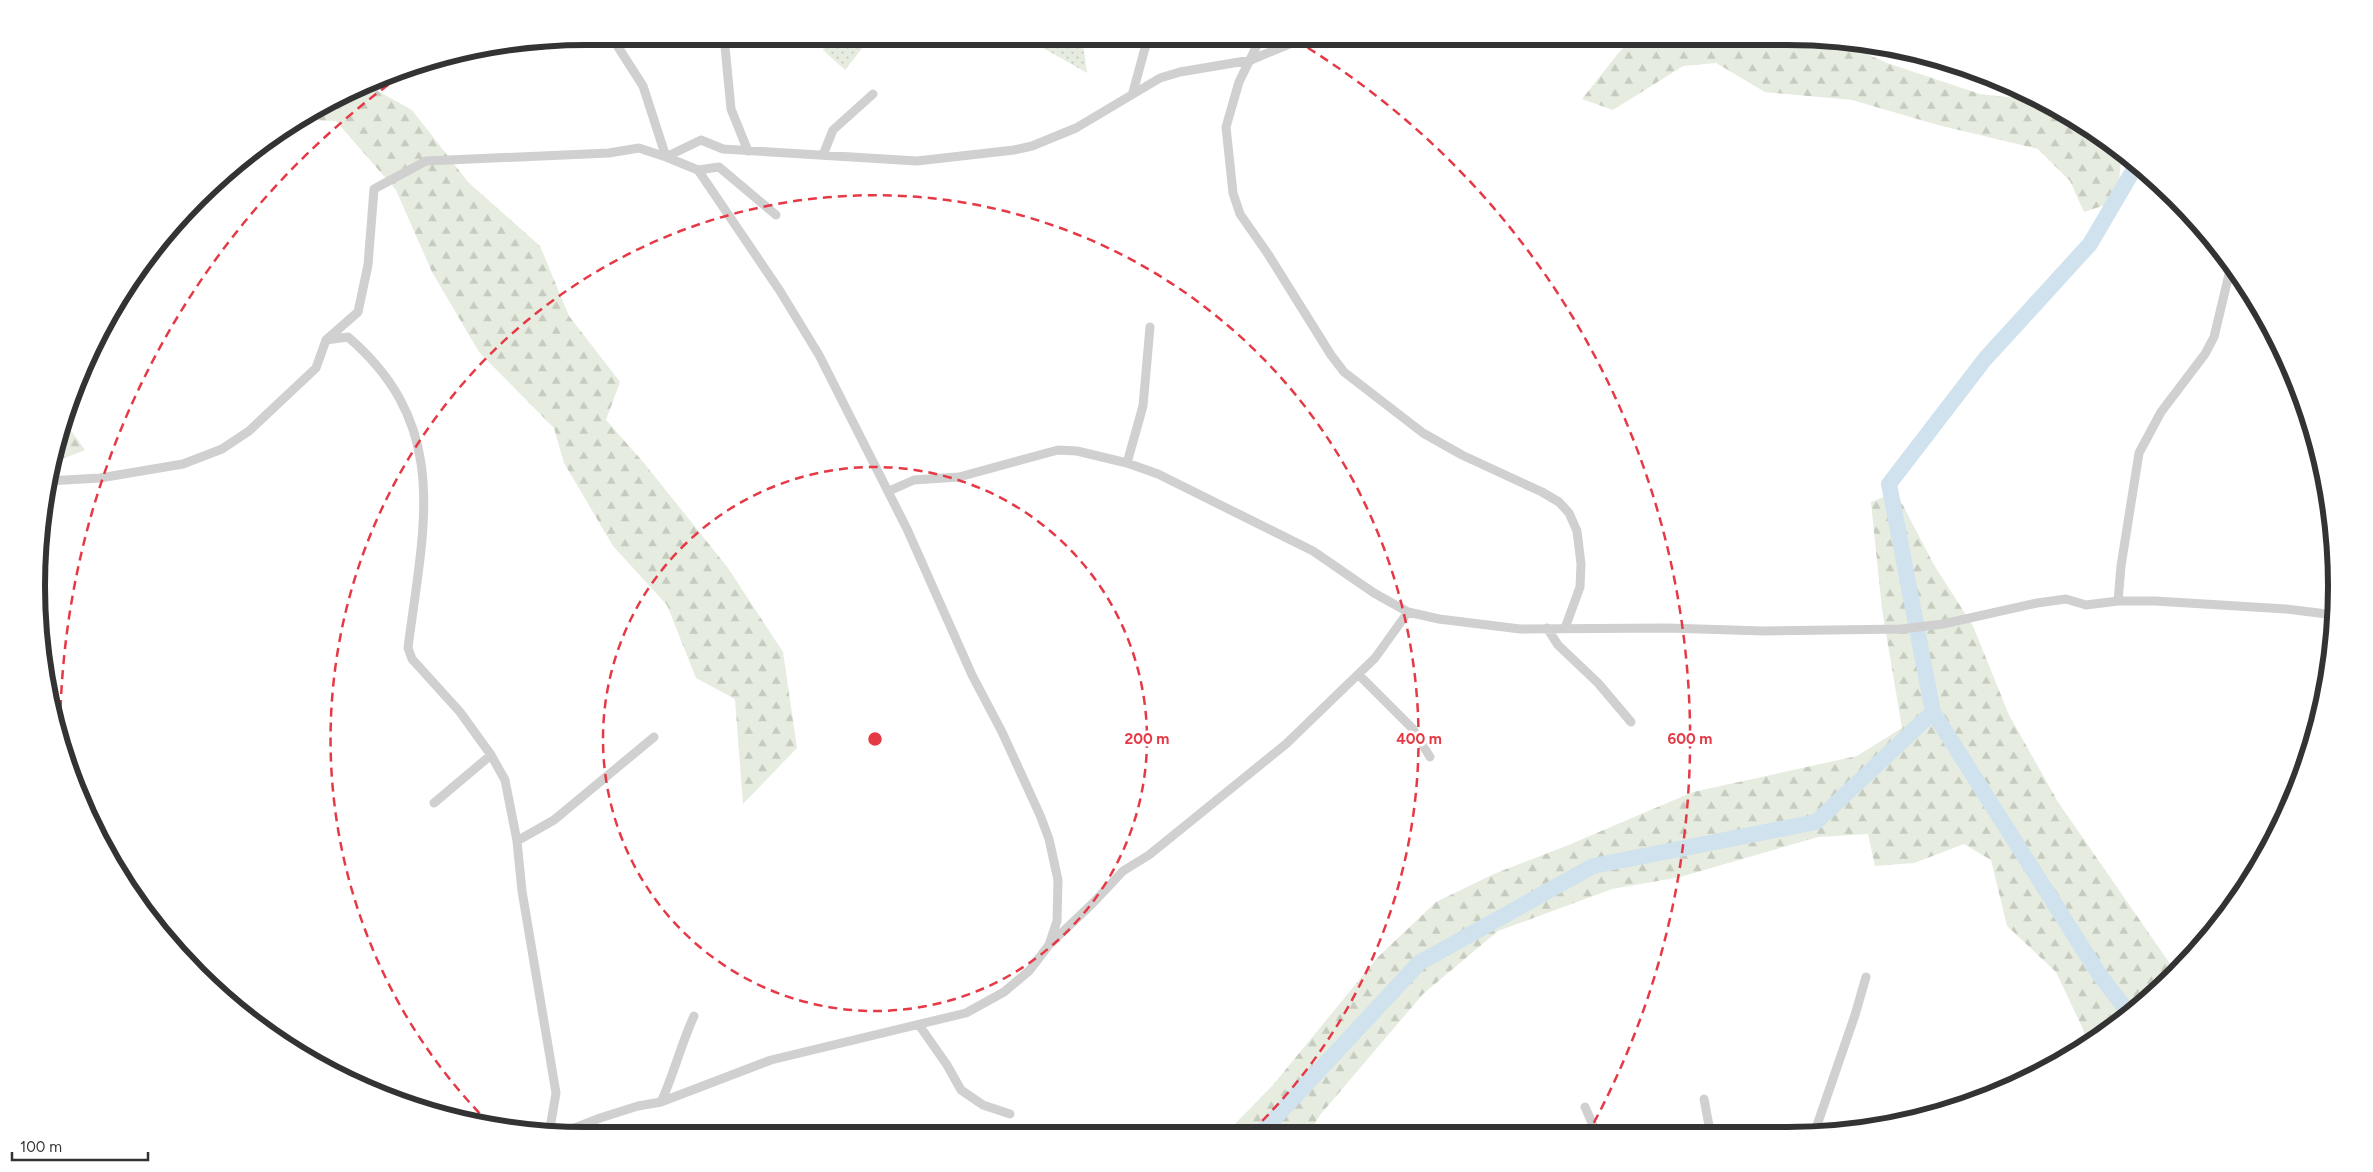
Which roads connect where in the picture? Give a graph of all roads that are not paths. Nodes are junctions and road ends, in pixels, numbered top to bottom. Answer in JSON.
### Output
{"nodes":[{"id":1,"x":618,"y":45,"type":"edge"},
{"id":2,"x":725,"y":45,"type":"edge"},
{"id":3,"x":1146,"y":45,"type":"edge"},
{"id":4,"x":1258,"y":45,"type":"edge"},
{"id":5,"x":1287,"y":45,"type":"edge"},
{"id":6,"x":1251,"y":60,"type":"junction"},
{"id":7,"x":1133,"y":92,"type":"junction"},
{"id":8,"x":873,"y":94,"type":"dead end"},
{"id":9,"x":748,"y":151,"type":"junction"},
{"id":10,"x":823,"y":155,"type":"junction"},
{"id":11,"x":666,"y":157,"type":"junction"},
{"id":12,"x":698,"y":170,"type":"junction"},
{"id":13,"x":776,"y":215,"type":"dead end"},
{"id":14,"x":2229,"y":274,"type":"edge"},
{"id":15,"x":1150,"y":327,"type":"dead end"},
{"id":16,"x":326,"y":340,"type":"junction"},
{"id":17,"x":1126,"y":463,"type":"junction"},
{"id":18,"x":55,"y":481,"type":"edge"},
{"id":19,"x":888,"y":490,"type":"junction"},
{"id":20,"x":2118,"y":601,"type":"junction"},
{"id":21,"x":1408,"y":612,"type":"junction"},
{"id":22,"x":2327,"y":614,"type":"edge"},
{"id":23,"x":1547,"y":628,"type":"junction"},
{"id":24,"x":1565,"y":628,"type":"junction"},
{"id":25,"x":1358,"y":675,"type":"junction"},
{"id":26,"x":1631,"y":722,"type":"dead end"},
{"id":27,"x":654,"y":737,"type":"dead end"},
{"id":28,"x":491,"y":755,"type":"junction"},
{"id":29,"x":1430,"y":757,"type":"dead end"},
{"id":30,"x":434,"y":804,"type":"dead end"},
{"id":31,"x":517,"y":841,"type":"junction"},
{"id":32,"x":1049,"y":945,"type":"junction"},
{"id":33,"x":1866,"y":977,"type":"dead end"},
{"id":34,"x":694,"y":1016,"type":"dead end"},
{"id":35,"x":919,"y":1026,"type":"junction"},
{"id":36,"x":1704,"y":1099,"type":"dead end"},
{"id":37,"x":661,"y":1102,"type":"junction"},
{"id":38,"x":1585,"y":1107,"type":"dead end"},
{"id":39,"x":1010,"y":1114,"type":"dead end"},
{"id":40,"x":550,"y":1126,"type":"edge"},
{"id":41,"x":1817,"y":1126,"type":"edge"},
{"id":42,"x":579,"y":1127,"type":"edge"},
{"id":43,"x":1594,"y":1127,"type":"edge"},
{"id":44,"x":1709,"y":1127,"type":"edge"}],
"edges":[{"from":1,"to":11,"type":"street"},
{"from":2,"to":9,"type":"street"},
{"from":3,"to":7,"type":"street"},
{"from":4,"to":6,"type":"street"},
{"from":5,"to":6,"type":"street"},
{"from":6,"to":7,"type":"street"},
{"from":6,"to":24,"type":"street"},
{"from":7,"to":10,"type":"street"},
{"from":8,"to":10,"type":"street"},
{"from":9,"to":10,"type":"street"},
{"from":9,"to":11,"type":"street"},
{"from":11,"to":12,"type":"street"},
{"from":11,"to":16,"type":"street"},
{"from":12,"to":13,"type":"street"},
{"from":12,"to":19,"type":"street"},
{"from":14,"to":20,"type":"street"},
{"from":15,"to":17,"type":"street"},
{"from":16,"to":18,"type":"street"},
{"from":16,"to":28,"type":"street"},
{"from":17,"to":19,"type":"street"},
{"from":17,"to":21,"type":"street"},
{"from":19,"to":32,"type":"street"},
{"from":20,"to":22,"type":"street"},
{"from":20,"to":24,"type":"street"},
{"from":21,"to":23,"type":"street"},
{"from":21,"to":25,"type":"street"},
{"from":23,"to":24,"type":"street"},
{"from":23,"to":26,"type":"street"},
{"from":25,"to":29,"type":"street"},
{"from":25,"to":32,"type":"street"},
{"from":27,"to":31,"type":"street"},
{"from":28,"to":30,"type":"street"},
{"from":28,"to":31,"type":"street"},
{"from":31,"to":40,"type":"street"},
{"from":32,"to":35,"type":"street"},
{"from":33,"to":41,"type":"street"},
{"from":34,"to":37,"type":"street"},
{"from":35,"to":37,"type":"street"},
{"from":35,"to":39,"type":"street"},
{"from":36,"to":44,"type":"street"},
{"from":37,"to":42,"type":"street"},
{"from":38,"to":43,"type":"street"}]}
